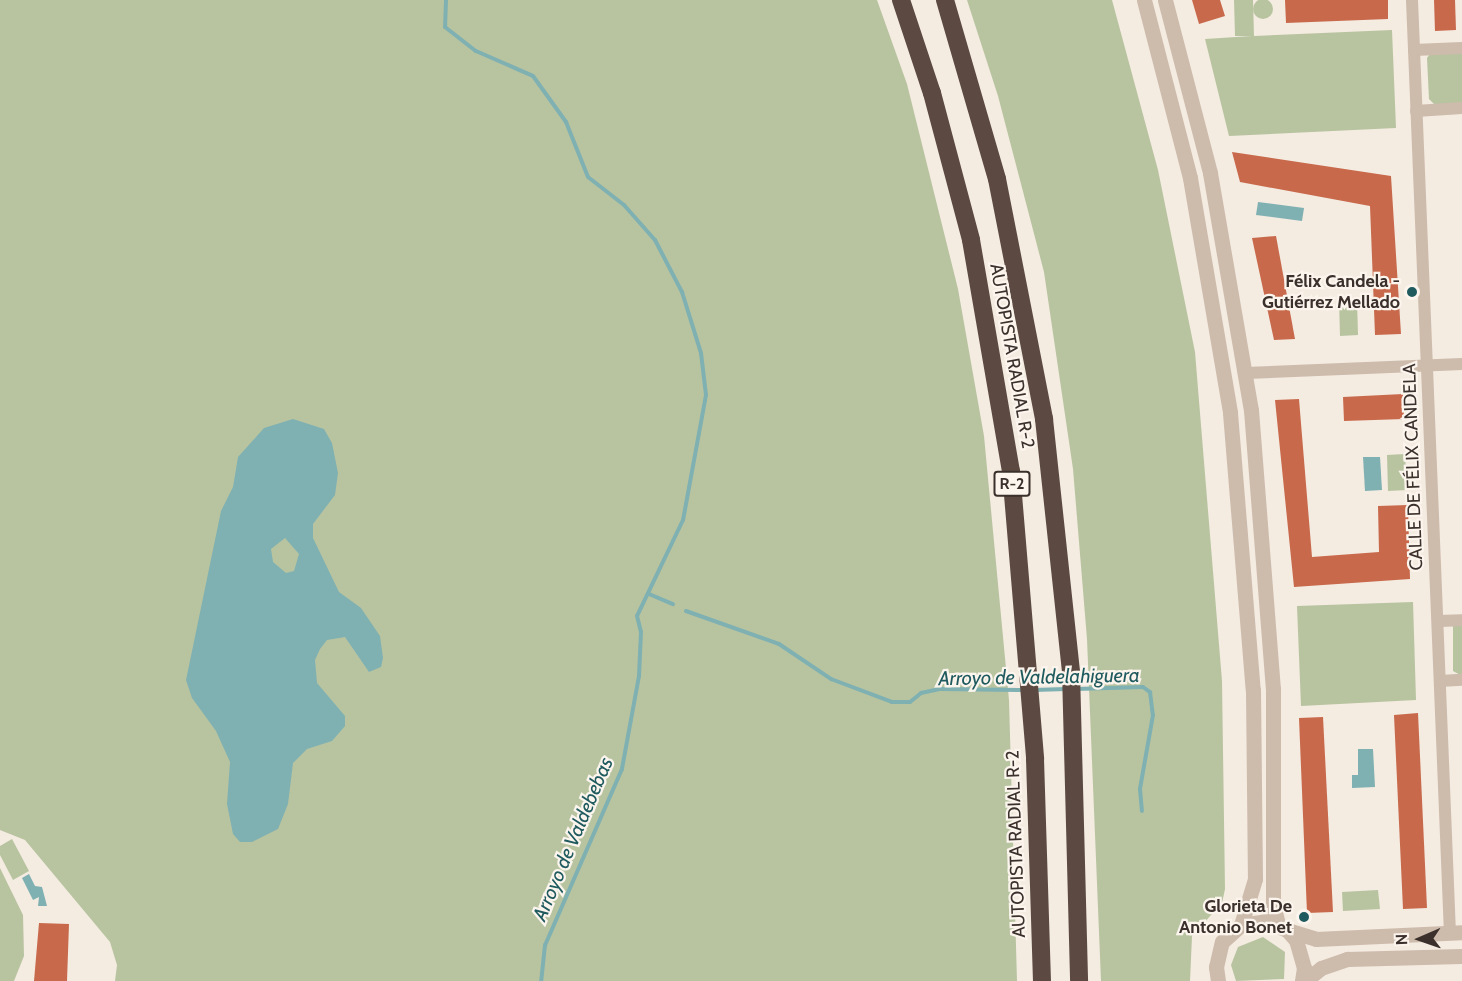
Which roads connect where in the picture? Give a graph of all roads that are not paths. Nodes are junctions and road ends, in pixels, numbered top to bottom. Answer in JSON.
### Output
{"nodes":[{"id":1,"x":901,"y":0,"type":"edge"},
{"id":2,"x":945,"y":0,"type":"edge"},
{"id":3,"x":1144,"y":0,"type":"edge"},
{"id":4,"x":1165,"y":0,"type":"edge"},
{"id":5,"x":1412,"y":0,"type":"edge"},
{"id":6,"x":1462,"y":48,"type":"edge"},
{"id":7,"x":1414,"y":50,"type":"junction"},
{"id":8,"x":1462,"y":108,"type":"edge"},
{"id":9,"x":1416,"y":111,"type":"junction"},
{"id":10,"x":1462,"y":364,"type":"edge"},
{"id":11,"x":1427,"y":366,"type":"junction"},
{"id":12,"x":1246,"y":373,"type":"junction"},
{"id":13,"x":1462,"y":620,"type":"edge"},
{"id":14,"x":1438,"y":621,"type":"junction"},
{"id":15,"x":1462,"y":680,"type":"edge"},
{"id":16,"x":1440,"y":681,"type":"junction"},
{"id":17,"x":1241,"y":925,"type":"junction"},
{"id":18,"x":1283,"y":927,"type":"junction"},
{"id":19,"x":1456,"y":933,"type":"edge"},
{"id":20,"x":1462,"y":956,"type":"edge"},
{"id":21,"x":1042,"y":981,"type":"edge"},
{"id":22,"x":1080,"y":981,"type":"edge"},
{"id":23,"x":1218,"y":981,"type":"edge"},
{"id":24,"x":1303,"y":981,"type":"edge"}],
"edges":[{"from":1,"to":21,"type":"highway","name":"AUTOPISTA RADIAL R-2","number":"R-2"},
{"from":2,"to":22,"type":"highway","name":"AUTOPISTA RADIAL R-2","number":"R-2"},
{"from":3,"to":17,"type":"street"},
{"from":4,"to":12,"type":"street"},
{"from":5,"to":7,"type":"street","name":"CALLE DE FÉLIX CANDELA"},
{"from":6,"to":7,"type":"street"},
{"from":7,"to":9,"type":"street","name":"CALLE DE FÉLIX CANDELA"},
{"from":8,"to":9,"type":"street"},
{"from":9,"to":11,"type":"street","name":"CALLE DE FÉLIX CANDELA"},
{"from":10,"to":11,"type":"street"},
{"from":11,"to":12,"type":"street"},
{"from":11,"to":14,"type":"street","name":"CALLE DE FÉLIX CANDELA"},
{"from":12,"to":18,"type":"street"},
{"from":13,"to":14,"type":"street"},
{"from":14,"to":16,"type":"street","name":"CALLE DE FÉLIX CANDELA"},
{"from":15,"to":16,"type":"street"},
{"from":16,"to":19,"type":"street","name":"CALLE DE FÉLIX CANDELA"},
{"from":17,"to":18,"type":"street"},
{"from":17,"to":23,"type":"street"},
{"from":18,"to":19,"type":"street"},
{"from":18,"to":24,"type":"street"},
{"from":20,"to":24,"type":"street"}]}
